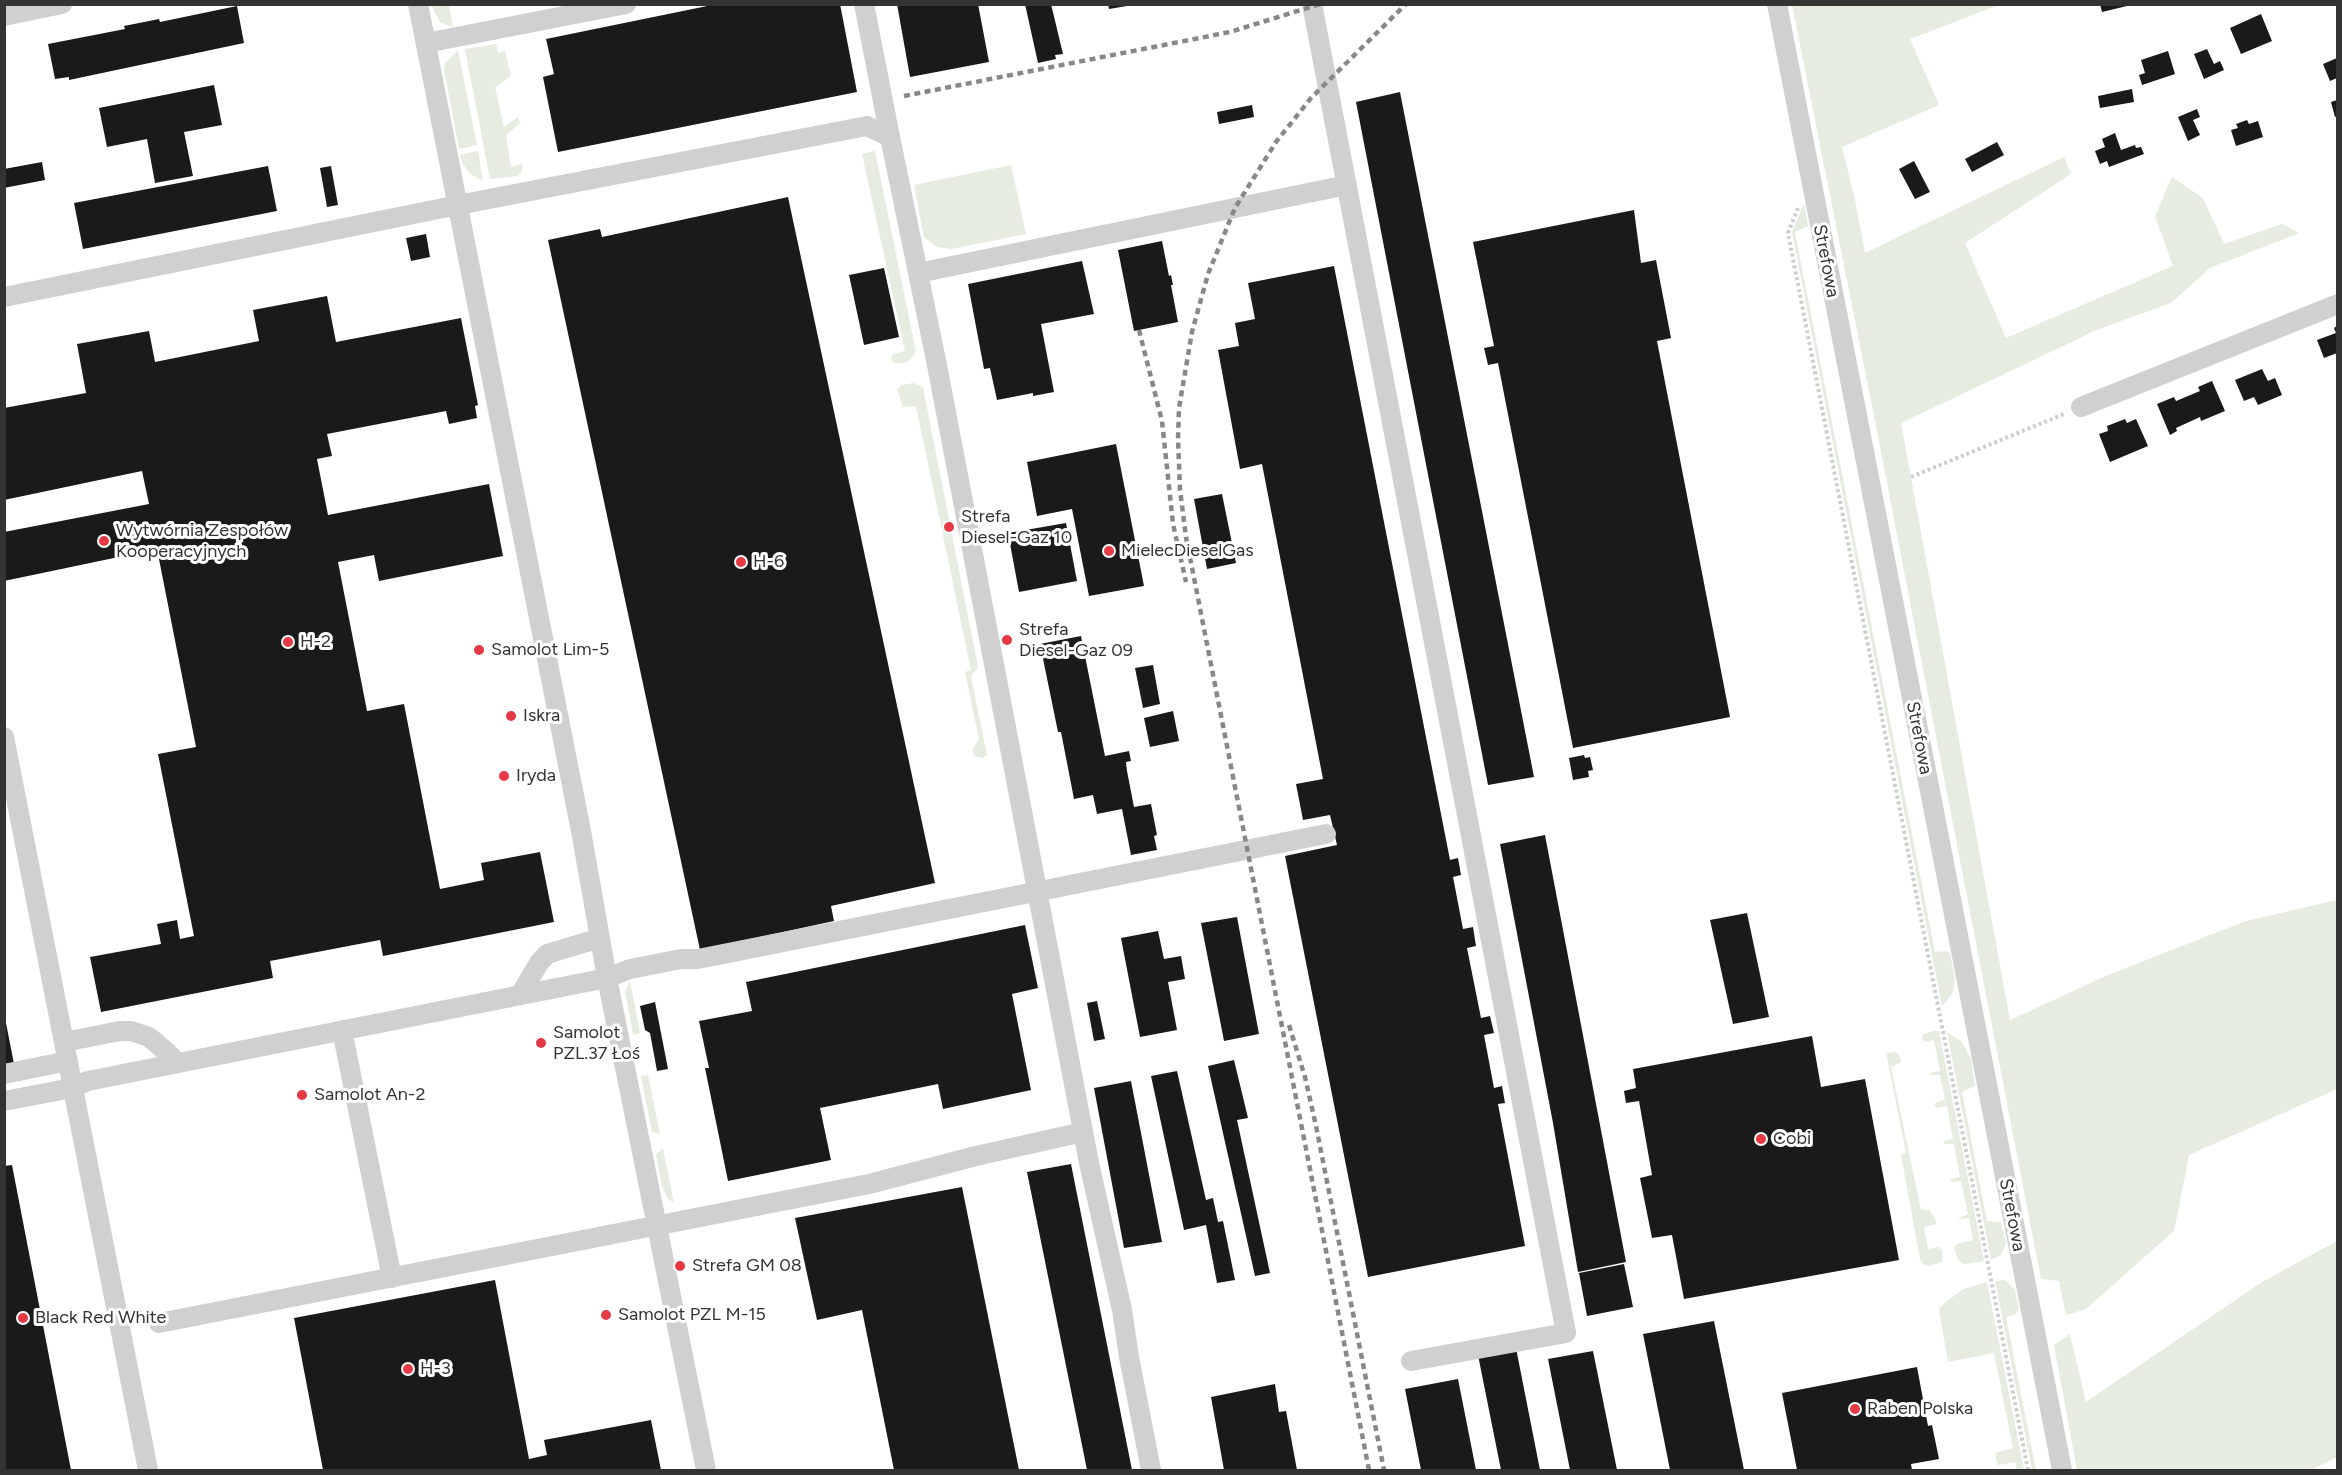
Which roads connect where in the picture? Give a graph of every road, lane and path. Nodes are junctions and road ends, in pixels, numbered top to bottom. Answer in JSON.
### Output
{"nodes":[{"id":1,"x":63,"y":4,"type":"edge"},
{"id":2,"x":418,"y":4,"type":"edge"},
{"id":3,"x":626,"y":4,"type":"edge"},
{"id":4,"x":864,"y":4,"type":"edge"},
{"id":5,"x":1312,"y":4,"type":"edge"},
{"id":6,"x":1777,"y":4,"type":"edge"},
{"id":7,"x":4,"y":16,"type":"edge"},
{"id":8,"x":426,"y":43,"type":"junction"},
{"id":9,"x":890,"y":137,"type":"junction"},
{"id":10,"x":1347,"y":185,"type":"junction"},
{"id":11,"x":1800,"y":202,"type":"dead end"},
{"id":12,"x":458,"y":205,"type":"junction"},
{"id":13,"x":918,"y":273,"type":"junction"},
{"id":14,"x":4,"y":297,"type":"edge"},
{"id":15,"x":2337,"y":304,"type":"edge"},
{"id":16,"x":2081,"y":407,"type":"joint"},
{"id":17,"x":1911,"y":477,"type":"dead end"},
{"id":18,"x":4,"y":737,"type":"edge"},
{"id":19,"x":1326,"y":834,"type":"dead end"},
{"id":20,"x":1037,"y":891,"type":"junction"},
{"id":21,"x":600,"y":938,"type":"junction"},
{"id":22,"x":607,"y":978,"type":"junction"},
{"id":23,"x":520,"y":995,"type":"junction"},
{"id":24,"x":342,"y":1030,"type":"junction"},
{"id":25,"x":66,"y":1051,"type":"junction"},
{"id":26,"x":177,"y":1063,"type":"junction"},
{"id":27,"x":4,"y":1074,"type":"edge"},
{"id":28,"x":72,"y":1088,"type":"junction"},
{"id":29,"x":4,"y":1101,"type":"edge"},
{"id":30,"x":1083,"y":1131,"type":"junction"},
{"id":31,"x":658,"y":1225,"type":"junction"},
{"id":32,"x":392,"y":1278,"type":"junction"},
{"id":33,"x":159,"y":1323,"type":"dead end"},
{"id":34,"x":1411,"y":1361,"type":"dead end"},
{"id":35,"x":148,"y":1470,"type":"edge"},
{"id":36,"x":706,"y":1470,"type":"edge"},
{"id":37,"x":1151,"y":1470,"type":"edge"},
{"id":38,"x":2028,"y":1470,"type":"edge"},
{"id":39,"x":2062,"y":1470,"type":"edge"}],
"edges":[{"from":1,"to":7,"type":"street"},
{"from":2,"to":8,"type":"street"},
{"from":3,"to":8,"type":"street"},
{"from":4,"to":9,"type":"street"},
{"from":5,"to":10,"type":"street"},
{"from":6,"to":39,"type":"street","name":"Strefowa"},
{"from":8,"to":12,"type":"street"},
{"from":9,"to":12,"type":"street"},
{"from":9,"to":13,"type":"street"},
{"from":10,"to":13,"type":"street"},
{"from":10,"to":34,"type":"street"},
{"from":11,"to":38,"type":"path"},
{"from":12,"to":14,"type":"street"},
{"from":12,"to":21,"type":"street"},
{"from":13,"to":20,"type":"street"},
{"from":15,"to":16,"type":"street"},
{"from":16,"to":17,"type":"path"},
{"from":18,"to":25,"type":"street"},
{"from":19,"to":20,"type":"street"},
{"from":20,"to":22,"type":"street"},
{"from":20,"to":30,"type":"street"},
{"from":21,"to":22,"type":"street"},
{"from":21,"to":23,"type":"street"},
{"from":22,"to":23,"type":"street"},
{"from":22,"to":31,"type":"street"},
{"from":23,"to":24,"type":"street"},
{"from":24,"to":26,"type":"street"},
{"from":24,"to":32,"type":"street"},
{"from":25,"to":26,"type":"street"},
{"from":25,"to":27,"type":"street"},
{"from":25,"to":28,"type":"street"},
{"from":26,"to":28,"type":"street"},
{"from":28,"to":29,"type":"street"},
{"from":28,"to":35,"type":"street"},
{"from":30,"to":31,"type":"street"},
{"from":30,"to":37,"type":"street"},
{"from":31,"to":32,"type":"street"},
{"from":31,"to":36,"type":"street"},
{"from":32,"to":33,"type":"street"}]}
